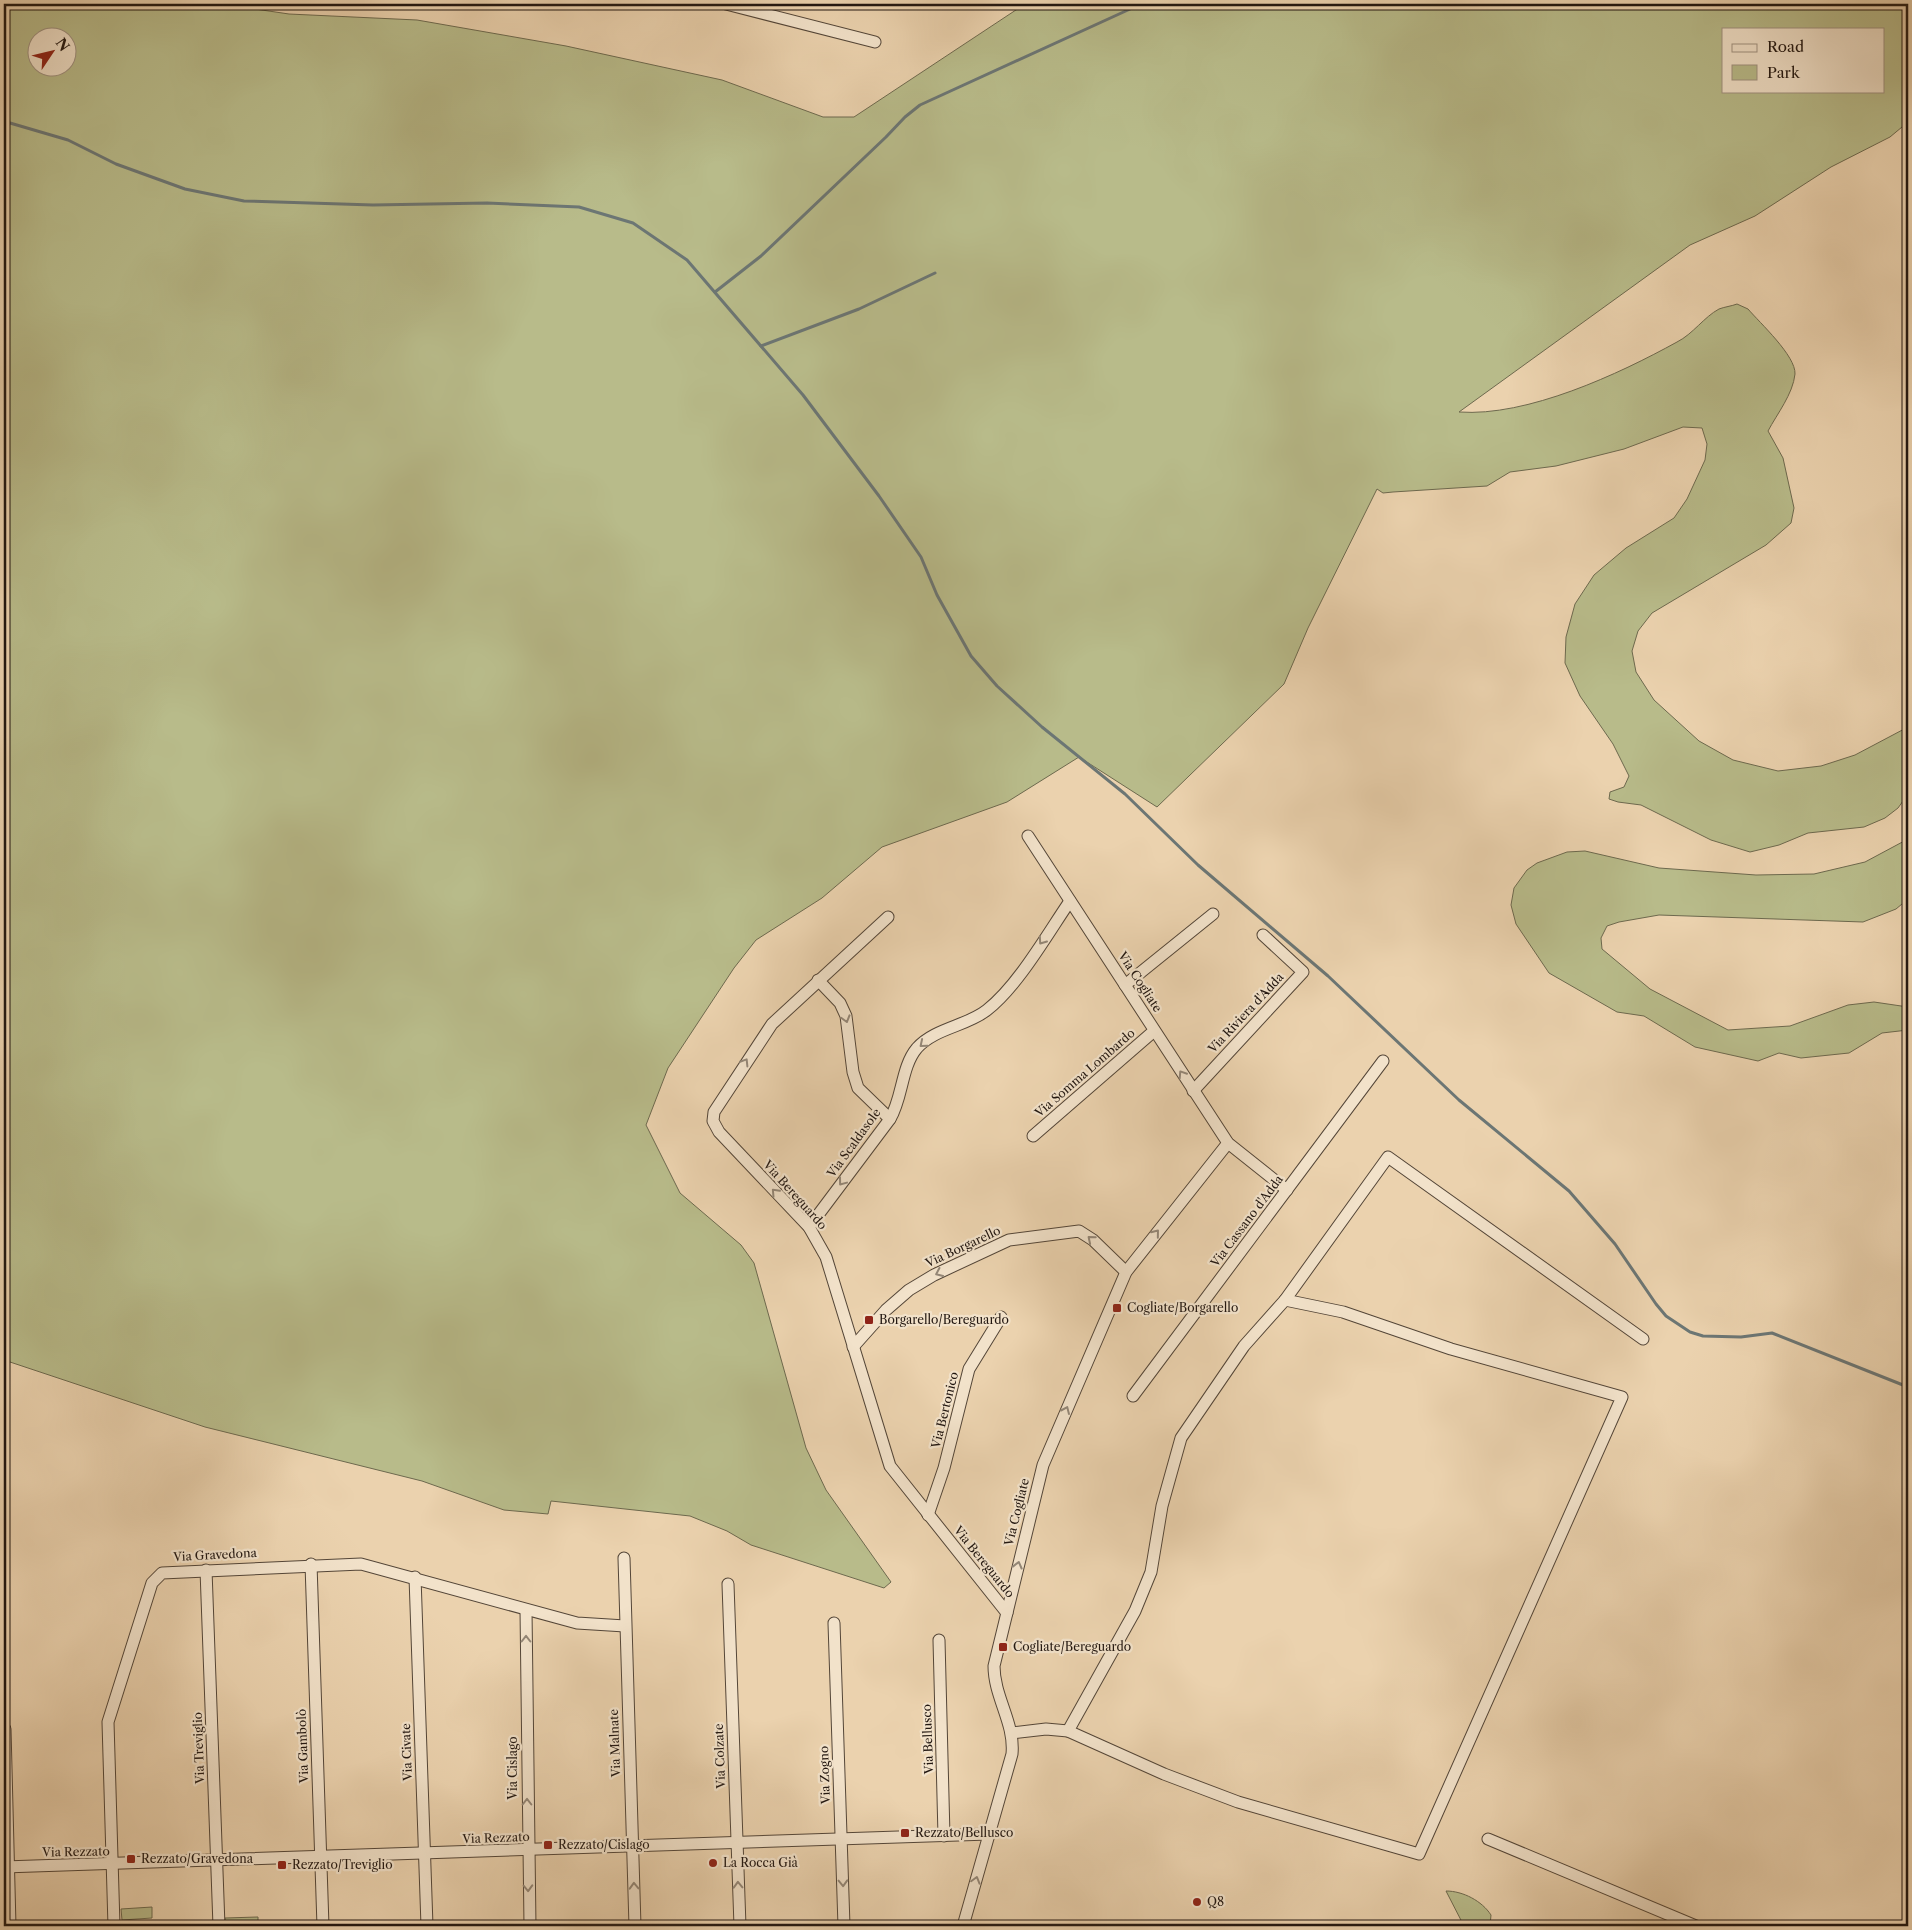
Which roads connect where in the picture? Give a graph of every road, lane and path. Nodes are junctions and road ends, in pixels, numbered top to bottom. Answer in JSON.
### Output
{"nodes":[{"id":1,"x":726,"y":4,"type":"edge"},
{"id":2,"x":875,"y":42,"type":"dead end"},
{"id":3,"x":1028,"y":836,"type":"dead end"},
{"id":4,"x":1070,"y":901,"type":"junction"},
{"id":5,"x":1213,"y":914,"type":"dead end"},
{"id":6,"x":888,"y":917,"type":"dead end"},
{"id":7,"x":1263,"y":935,"type":"dead end"},
{"id":8,"x":818,"y":980,"type":"junction"},
{"id":9,"x":1125,"y":984,"type":"junction"},
{"id":10,"x":1154,"y":1031,"type":"junction"},
{"id":11,"x":1384,"y":1061,"type":"dead end"},
{"id":12,"x":1193,"y":1091,"type":"junction"},
{"id":13,"x":890,"y":1119,"type":"junction"},
{"id":14,"x":1033,"y":1136,"type":"dead end"},
{"id":15,"x":1228,"y":1143,"type":"junction"},
{"id":16,"x":1287,"y":1190,"type":"junction"},
{"id":17,"x":809,"y":1227,"type":"junction"},
{"id":18,"x":1126,"y":1272,"type":"junction"},
{"id":19,"x":1285,"y":1300,"type":"junction"},
{"id":20,"x":1001,"y":1317,"type":"dead end"},
{"id":21,"x":1643,"y":1339,"type":"dead end"},
{"id":22,"x":853,"y":1347,"type":"junction"},
{"id":23,"x":1133,"y":1396,"type":"dead end"},
{"id":24,"x":928,"y":1515,"type":"junction"},
{"id":25,"x":624,"y":1558,"type":"dead end"},
{"id":26,"x":311,"y":1564,"type":"junction"},
{"id":27,"x":206,"y":1570,"type":"junction"},
{"id":28,"x":415,"y":1577,"type":"junction"},
{"id":29,"x":728,"y":1584,"type":"dead end"},
{"id":30,"x":526,"y":1610,"type":"junction"},
{"id":31,"x":1007,"y":1612,"type":"junction"},
{"id":32,"x":834,"y":1623,"type":"dead end"},
{"id":33,"x":625,"y":1626,"type":"junction"},
{"id":34,"x":939,"y":1640,"type":"dead end"},
{"id":35,"x":5,"y":1729,"type":"edge"},
{"id":36,"x":1068,"y":1731,"type":"junction"},
{"id":37,"x":1012,"y":1733,"type":"junction"},
{"id":38,"x":989,"y":1834,"type":"junction"},
{"id":39,"x":944,"y":1836,"type":"junction"},
{"id":40,"x":1488,"y":1839,"type":"dead end"},
{"id":41,"x":841,"y":1840,"type":"junction"},
{"id":42,"x":737,"y":1844,"type":"junction"},
{"id":43,"x":633,"y":1846,"type":"junction"},
{"id":44,"x":527,"y":1850,"type":"junction"},
{"id":45,"x":425,"y":1854,"type":"junction"},
{"id":46,"x":320,"y":1857,"type":"junction"},
{"id":47,"x":217,"y":1861,"type":"junction"},
{"id":48,"x":113,"y":1865,"type":"junction"},
{"id":49,"x":6,"y":1867,"type":"edge"},
{"id":50,"x":10,"y":1926,"type":"edge"},
{"id":51,"x":114,"y":1926,"type":"edge"},
{"id":52,"x":219,"y":1926,"type":"edge"},
{"id":53,"x":323,"y":1926,"type":"edge"},
{"id":54,"x":427,"y":1926,"type":"edge"},
{"id":55,"x":530,"y":1926,"type":"edge"},
{"id":56,"x":635,"y":1926,"type":"edge"},
{"id":57,"x":740,"y":1926,"type":"edge"},
{"id":58,"x":844,"y":1926,"type":"edge"},
{"id":59,"x":963,"y":1926,"type":"edge"},
{"id":60,"x":1696,"y":1926,"type":"edge"}],
"edges":[{"from":1,"to":2,"type":"street"},
{"from":3,"to":4,"type":"street","name":"Via Cogliate"},
{"from":4,"to":9,"type":"street","name":"Via Cogliate"},
{"from":4,"to":13,"type":"street","name":"Via Scaldasole","one_way":true},
{"from":5,"to":9,"type":"street"},
{"from":6,"to":8,"type":"street","name":"Via Bereguardo"},
{"from":7,"to":12,"type":"street","name":"Via Riviera d'Adda"},
{"from":8,"to":13,"type":"street","one_way":true},
{"from":17,"to":8,"type":"street","name":"Via Bereguardo","one_way":true},
{"from":9,"to":10,"type":"street","name":"Via Cogliate"},
{"from":12,"to":10,"type":"street","name":"Via Cogliate","one_way":true},
{"from":10,"to":14,"type":"street","name":"Via Somma Lombardo"},
{"from":11,"to":16,"type":"street","name":"Via Cassano d'Adda"},
{"from":12,"to":15,"type":"street","name":"Via Cogliate"},
{"from":13,"to":17,"type":"street","name":"Via Scaldasole","one_way":true},
{"from":15,"to":16,"type":"street","name":"Via Cogliate"},
{"from":18,"to":15,"type":"street","name":"Via Cogliate","one_way":true},
{"from":16,"to":23,"type":"street","name":"Via Cassano d'Adda"},
{"from":17,"to":22,"type":"street","name":"Via Bereguardo"},
{"from":18,"to":22,"type":"street","name":"Via Borgarello","one_way":true},
{"from":31,"to":18,"type":"street","name":"Via Cogliate","one_way":true},
{"from":19,"to":21,"type":"street"},
{"from":19,"to":36,"type":"street"},
{"from":19,"to":36,"type":"street"},
{"from":20,"to":24,"type":"street","name":"Via Bertonico"},
{"from":22,"to":24,"type":"street","name":"Via Bereguardo"},
{"from":24,"to":31,"type":"street","name":"Via Bereguardo"},
{"from":25,"to":33,"type":"street","name":"Via Malnate"},
{"from":26,"to":27,"type":"street","name":"Via Gravedona"},
{"from":26,"to":28,"type":"street","name":"Via Gravedona"},
{"from":26,"to":46,"type":"street","name":"Via Gambolò"},
{"from":27,"to":47,"type":"street","name":"Via Treviglio"},
{"from":27,"to":48,"type":"street","name":"Via Gravedona"},
{"from":28,"to":30,"type":"street","name":"Via Gravedona"},
{"from":28,"to":45,"type":"street","name":"Via Civate"},
{"from":29,"to":42,"type":"street","name":"Via Colzate"},
{"from":30,"to":33,"type":"street","name":"Via Gravedona"},
{"from":44,"to":30,"type":"street","name":"Via Cislago","one_way":true},
{"from":31,"to":37,"type":"street","name":"Via Cogliate"},
{"from":32,"to":41,"type":"street","name":"Via Zogno"},
{"from":33,"to":43,"type":"street","name":"Via Malnate"},
{"from":34,"to":39,"type":"street","name":"Via Bellusco"},
{"from":35,"to":49,"type":"street"},
{"from":36,"to":37,"type":"street"},
{"from":37,"to":38,"type":"street","name":"Via Cogliate"},
{"from":38,"to":39,"type":"street","name":"Via Rezzato"},
{"from":59,"to":38,"type":"street","name":"Via Cogliate","one_way":true},
{"from":39,"to":41,"type":"street","name":"Via Rezzato"},
{"from":40,"to":60,"type":"street"},
{"from":41,"to":42,"type":"street","name":"Via Rezzato"},
{"from":41,"to":58,"type":"street","name":"Via Zogno","one_way":true},
{"from":42,"to":43,"type":"street","name":"Via Rezzato"},
{"from":57,"to":42,"type":"street","name":"Via Colzate","one_way":true},
{"from":43,"to":44,"type":"street","name":"Via Rezzato"},
{"from":56,"to":43,"type":"street","name":"Via Malnate","one_way":true},
{"from":44,"to":45,"type":"street","name":"Via Rezzato"},
{"from":44,"to":55,"type":"street","name":"Via Cislago","one_way":true},
{"from":45,"to":46,"type":"street","name":"Via Rezzato"},
{"from":45,"to":54,"type":"street","name":"Via Civate"},
{"from":46,"to":47,"type":"street","name":"Via Rezzato"},
{"from":46,"to":53,"type":"street","name":"Via Gambolò"},
{"from":47,"to":48,"type":"street","name":"Via Rezzato"},
{"from":47,"to":52,"type":"street","name":"Via Treviglio"},
{"from":48,"to":49,"type":"street","name":"Via Rezzato"},
{"from":48,"to":51,"type":"street","name":"Via Gravedona"},
{"from":49,"to":50,"type":"street"}]}
